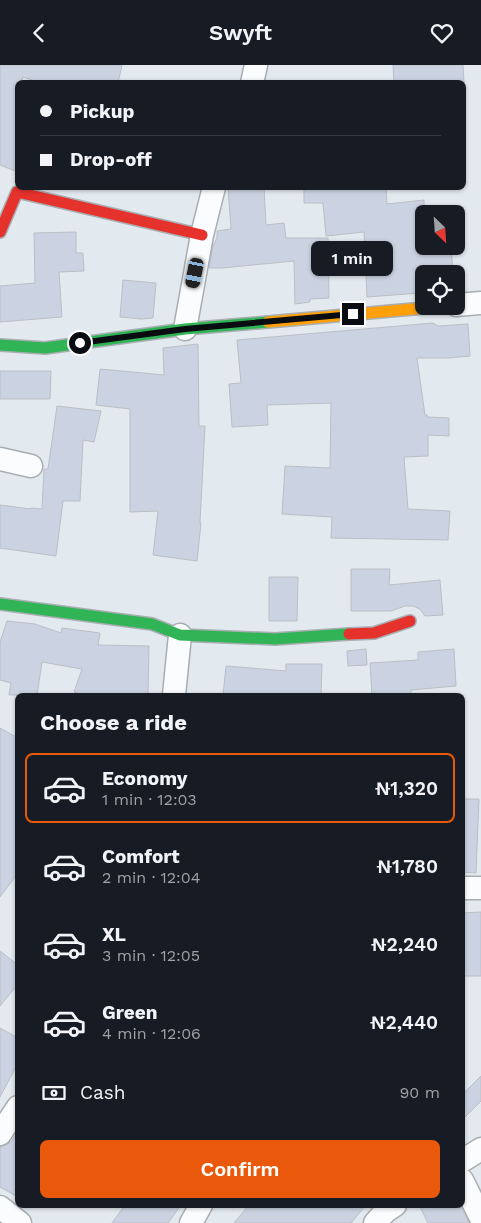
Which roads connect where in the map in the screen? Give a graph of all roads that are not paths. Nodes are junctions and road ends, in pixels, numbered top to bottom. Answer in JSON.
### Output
{"nodes":[{"id":1,"x":256,"y":65,"type":"edge"},
{"id":2,"x":253,"y":80,"type":"edge"},
{"id":3,"x":213,"y":190,"type":"edge"},
{"id":4,"x":0,"y":233,"type":"edge"},
{"id":5,"x":202,"y":235,"type":"junction"},
{"id":6,"x":481,"y":303,"type":"edge"},
{"id":7,"x":465,"y":304,"type":"edge"},
{"id":8,"x":415,"y":309,"type":"edge"},
{"id":9,"x":185,"y":329,"type":"junction"},
{"id":10,"x":0,"y":345,"type":"edge"},
{"id":11,"x":0,"y":459,"type":"edge"},
{"id":12,"x":31,"y":465,"type":"dead end"},
{"id":13,"x":0,"y":604,"type":"edge"},
{"id":14,"x":410,"y":621,"type":"dead end"},
{"id":15,"x":180,"y":635,"type":"junction"},
{"id":16,"x":174,"y":693,"type":"edge"},
{"id":17,"x":465,"y":888,"type":"edge"},
{"id":18,"x":481,"y":888,"type":"edge"},
{"id":19,"x":15,"y":1112,"type":"edge"},
{"id":20,"x":0,"y":1134,"type":"edge"},
{"id":21,"x":481,"y":1149,"type":"edge"},
{"id":22,"x":465,"y":1159,"type":"edge"},
{"id":23,"x":465,"y":1186,"type":"edge"},
{"id":24,"x":0,"y":1207,"type":"edge"},
{"id":25,"x":199,"y":1208,"type":"edge"},
{"id":26,"x":391,"y":1208,"type":"edge"},
{"id":27,"x":481,"y":1218,"type":"edge"},
{"id":28,"x":20,"y":1223,"type":"edge"},
{"id":29,"x":191,"y":1223,"type":"edge"},
{"id":30,"x":375,"y":1223,"type":"edge"}],
"edges":[{"from":1,"to":2,"type":"street"},
{"from":3,"to":5,"type":"street"},
{"from":4,"to":5,"type":"street"},
{"from":5,"to":9,"type":"street"},
{"from":6,"to":7,"type":"street"},
{"from":8,"to":9,"type":"street"},
{"from":9,"to":10,"type":"street"},
{"from":11,"to":12,"type":"street"},
{"from":13,"to":15,"type":"street"},
{"from":14,"to":15,"type":"street"},
{"from":15,"to":16,"type":"street"},
{"from":17,"to":18,"type":"street"},
{"from":19,"to":20,"type":"street"},
{"from":21,"to":22,"type":"street"},
{"from":23,"to":27,"type":"street"},
{"from":24,"to":28,"type":"street"},
{"from":25,"to":29,"type":"street"},
{"from":26,"to":30,"type":"street"}]}
